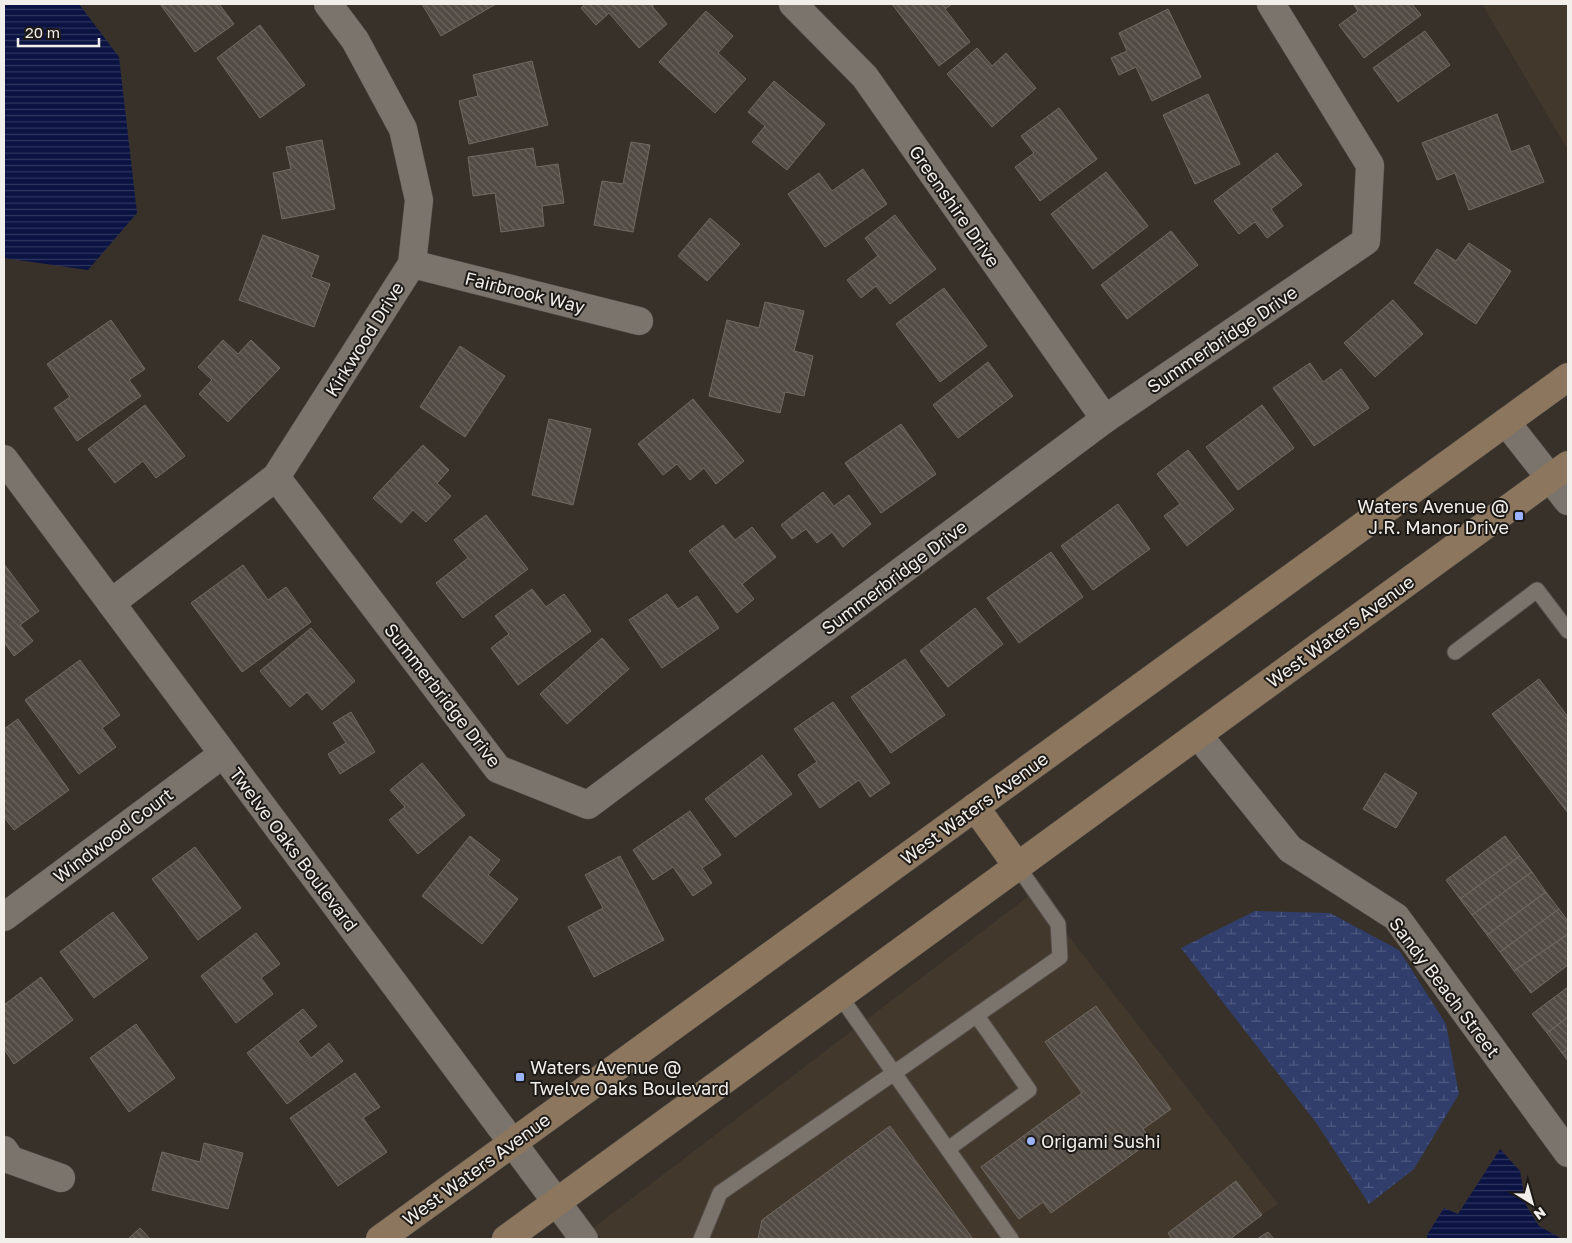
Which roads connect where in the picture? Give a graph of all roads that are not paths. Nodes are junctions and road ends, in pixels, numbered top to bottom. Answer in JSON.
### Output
{"nodes":[{"id":1,"x":328,"y":4,"type":"edge"},
{"id":2,"x":793,"y":4,"type":"edge"},
{"id":3,"x":1271,"y":4,"type":"edge"},
{"id":4,"x":412,"y":264,"type":"junction"},
{"id":5,"x":639,"y":321,"type":"dead end"},
{"id":6,"x":1568,"y":377,"type":"edge"},
{"id":7,"x":1105,"y":419,"type":"junction"},
{"id":8,"x":1506,"y":422,"type":"junction"},
{"id":9,"x":4,"y":459,"type":"edge"},
{"id":10,"x":1560,"y":471,"type":"edge"},
{"id":11,"x":276,"y":477,"type":"junction"},
{"id":12,"x":1568,"y":501,"type":"edge"},
{"id":13,"x":111,"y":603,"type":"junction"},
{"id":14,"x":1568,"y":631,"type":"edge"},
{"id":15,"x":1455,"y":652,"type":"dead end"},
{"id":16,"x":1198,"y":735,"type":"junction"},
{"id":17,"x":223,"y":754,"type":"junction"},
{"id":18,"x":975,"y":807,"type":"junction"},
{"id":19,"x":1018,"y":867,"type":"junction"},
{"id":20,"x":4,"y":917,"type":"edge"},
{"id":21,"x":840,"y":996,"type":"junction"},
{"id":22,"x":977,"y":1016,"type":"junction"},
{"id":23,"x":894,"y":1073,"type":"junction"},
{"id":24,"x":511,"y":1143,"type":"junction"},
{"id":25,"x":948,"y":1149,"type":"junction"},
{"id":26,"x":4,"y":1150,"type":"edge"},
{"id":27,"x":1568,"y":1153,"type":"edge"},
{"id":28,"x":61,"y":1178,"type":"dead end"},
{"id":29,"x":557,"y":1203,"type":"junction"},
{"id":30,"x":380,"y":1239,"type":"edge"},
{"id":31,"x":506,"y":1239,"type":"edge"},
{"id":32,"x":584,"y":1239,"type":"edge"},
{"id":33,"x":701,"y":1239,"type":"edge"},
{"id":34,"x":1011,"y":1239,"type":"edge"}],
"edges":[{"from":1,"to":4,"type":"street","name":"Kirkwood Drive"},
{"from":2,"to":7,"type":"street","name":"Greenshire Drive"},
{"from":3,"to":7,"type":"street","name":"Summerbridge Drive"},
{"from":4,"to":5,"type":"street","name":"Fairbrook Way"},
{"from":4,"to":11,"type":"street","name":"Kirkwood Drive"},
{"from":6,"to":8,"type":"main road","name":"West Waters Avenue"},
{"from":7,"to":11,"type":"street","name":"Summerbridge Drive"},
{"from":8,"to":10,"type":"street"},
{"from":8,"to":18,"type":"main road","name":"West Waters Avenue"},
{"from":9,"to":13,"type":"street","name":"Twelve Oaks Boulevard"},
{"from":10,"to":12,"type":"street"},
{"from":10,"to":16,"type":"main road","name":"West Waters Avenue"},
{"from":11,"to":13,"type":"street","name":"Kirkwood Drive"},
{"from":13,"to":17,"type":"street","name":"Twelve Oaks Boulevard"},
{"from":14,"to":15,"type":"lane"},
{"from":16,"to":19,"type":"main road","name":"West Waters Avenue"},
{"from":16,"to":27,"type":"street","name":"Sandy Beach Street"},
{"from":17,"to":20,"type":"street","name":"Windwood Court"},
{"from":17,"to":24,"type":"street","name":"Twelve Oaks Boulevard"},
{"from":18,"to":19,"type":"main road"},
{"from":18,"to":24,"type":"main road","name":"West Waters Avenue"},
{"from":19,"to":21,"type":"main road","name":"West Waters Avenue"},
{"from":19,"to":22,"type":"lane"},
{"from":21,"to":23,"type":"lane"},
{"from":21,"to":29,"type":"main road","name":"West Waters Avenue"},
{"from":22,"to":23,"type":"lane"},
{"from":22,"to":25,"type":"lane"},
{"from":23,"to":25,"type":"lane"},
{"from":23,"to":33,"type":"lane"},
{"from":24,"to":29,"type":"street","name":"Twelve Oaks Boulevard"},
{"from":24,"to":30,"type":"main road","name":"West Waters Avenue"},
{"from":25,"to":34,"type":"lane"},
{"from":26,"to":28,"type":"street"},
{"from":29,"to":31,"type":"main road","name":"West Waters Avenue"},
{"from":29,"to":32,"type":"street","name":"Twelve Oaks Boulevard"}]}
